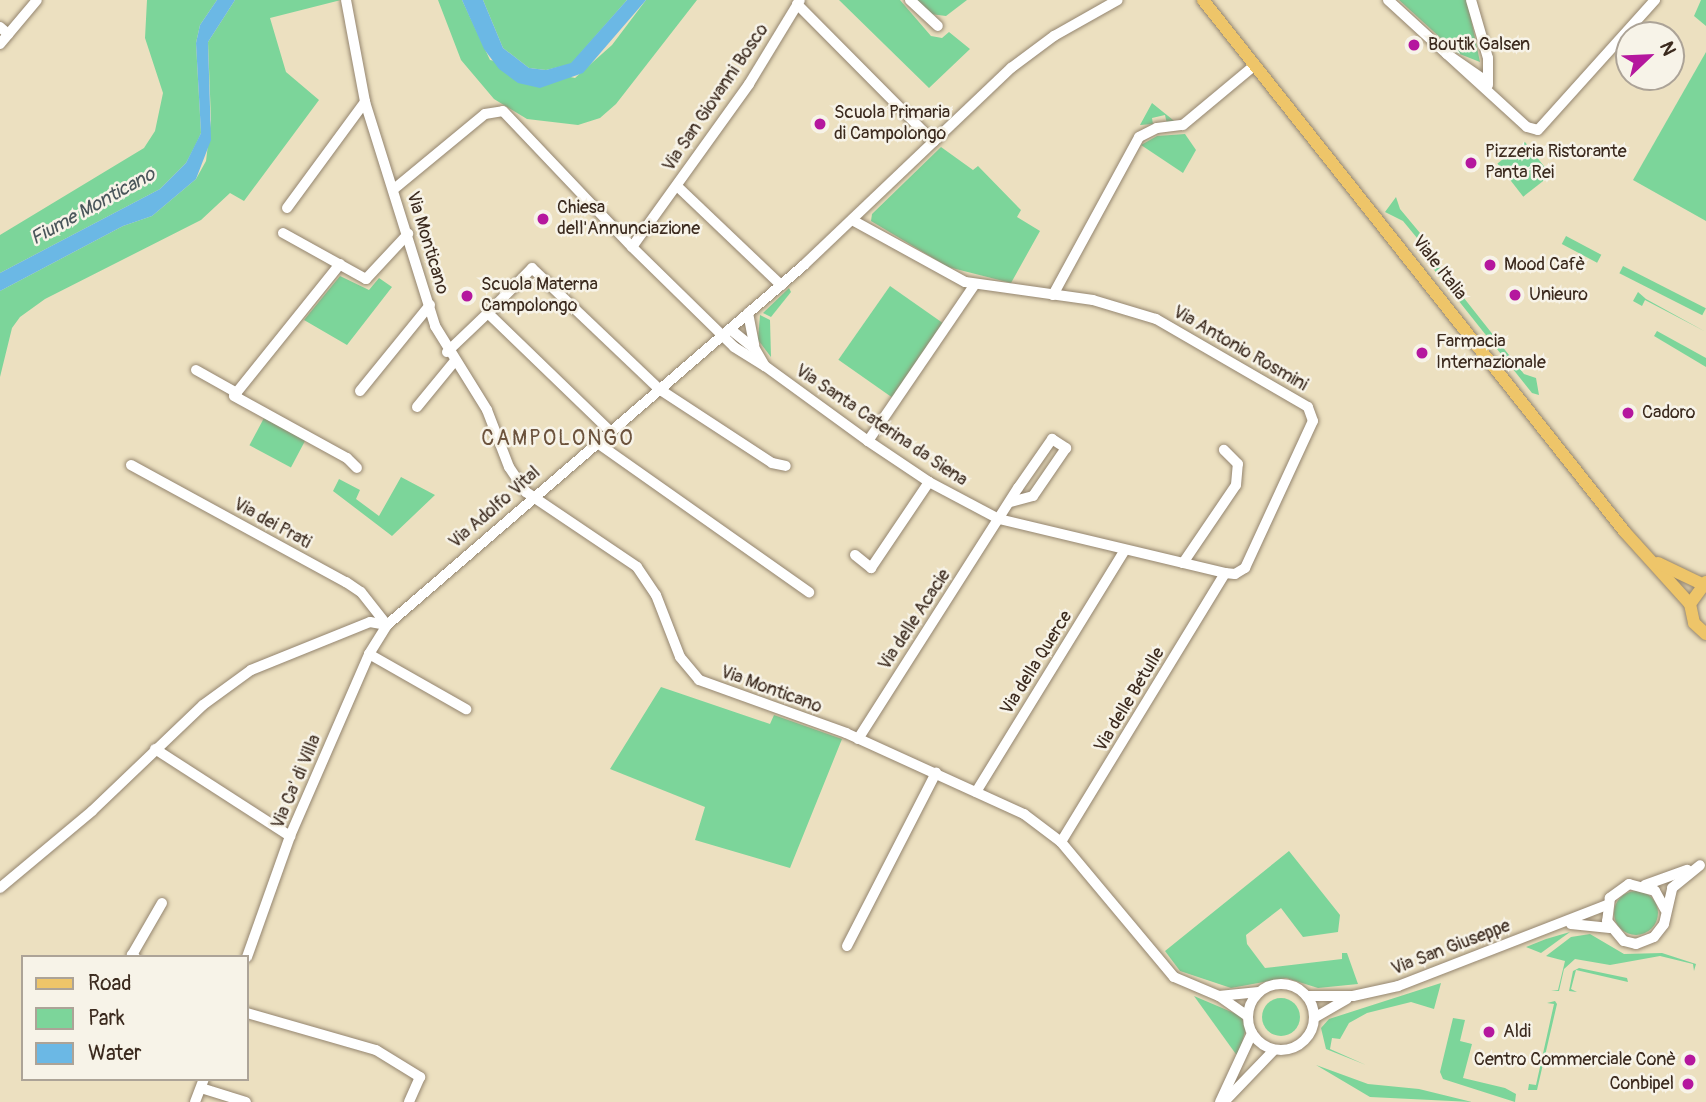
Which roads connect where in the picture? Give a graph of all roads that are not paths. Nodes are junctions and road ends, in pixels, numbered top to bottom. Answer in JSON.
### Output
{"nodes":[{"id":1,"x":37,"y":0,"type":"edge"},
{"id":2,"x":346,"y":0,"type":"edge"},
{"id":3,"x":910,"y":0,"type":"edge"},
{"id":4,"x":1118,"y":0,"type":"edge"},
{"id":5,"x":1203,"y":0,"type":"edge"},
{"id":6,"x":1388,"y":0,"type":"edge"},
{"id":7,"x":1471,"y":0,"type":"edge"},
{"id":8,"x":1655,"y":0,"type":"edge"},
{"id":9,"x":799,"y":2,"type":"edge"},
{"id":10,"x":938,"y":26,"type":"dead end"},
{"id":11,"x":4,"y":30,"type":"edge"},
{"id":12,"x":0,"y":44,"type":"edge"},
{"id":13,"x":1447,"y":54,"type":"junction"},
{"id":14,"x":1255,"y":65,"type":"junction"},
{"id":15,"x":1486,"y":81,"type":"junction"},
{"id":16,"x":1494,"y":98,"type":"junction"},
{"id":17,"x":365,"y":102,"type":"junction"},
{"id":18,"x":934,"y":142,"type":"junction"},
{"id":19,"x":677,"y":186,"type":"junction"},
{"id":20,"x":394,"y":189,"type":"junction"},
{"id":21,"x":287,"y":208,"type":"dead end"},
{"id":22,"x":854,"y":220,"type":"junction"},
{"id":23,"x":283,"y":233,"type":"dead end"},
{"id":24,"x":408,"y":234,"type":"junction"},
{"id":25,"x":632,"y":247,"type":"junction"},
{"id":26,"x":340,"y":264,"type":"junction"},
{"id":27,"x":975,"y":284,"type":"junction"},
{"id":28,"x":781,"y":285,"type":"junction"},
{"id":29,"x":1054,"y":295,"type":"junction"},
{"id":30,"x":430,"y":306,"type":"junction"},
{"id":31,"x":488,"y":313,"type":"junction"},
{"id":32,"x":748,"y":313,"type":"junction"},
{"id":33,"x":726,"y":332,"type":"junction"},
{"id":34,"x":755,"y":349,"type":"junction"},
{"id":35,"x":447,"y":352,"type":"junction"},
{"id":36,"x":454,"y":362,"type":"junction"},
{"id":37,"x":765,"y":366,"type":"junction"},
{"id":38,"x":196,"y":370,"type":"dead end"},
{"id":39,"x":659,"y":389,"type":"junction"},
{"id":40,"x":360,"y":391,"type":"dead end"},
{"id":41,"x":237,"y":393,"type":"junction"},
{"id":42,"x":417,"y":407,"type":"dead end"},
{"id":43,"x":610,"y":431,"type":"junction"},
{"id":44,"x":868,"y":441,"type":"junction"},
{"id":45,"x":596,"y":442,"type":"junction"},
{"id":46,"x":1224,"y":450,"type":"dead end"},
{"id":47,"x":131,"y":466,"type":"dead end"},
{"id":48,"x":786,"y":466,"type":"dead end"},
{"id":49,"x":357,"y":468,"type":"dead end"},
{"id":50,"x":929,"y":482,"type":"junction"},
{"id":51,"x":532,"y":497,"type":"junction"},
{"id":52,"x":1010,"y":502,"type":"junction"},
{"id":53,"x":999,"y":519,"type":"junction"},
{"id":54,"x":1125,"y":550,"type":"junction"},
{"id":55,"x":855,"y":555,"type":"dead end"},
{"id":56,"x":1648,"y":557,"type":"junction"},
{"id":57,"x":1183,"y":563,"type":"junction"},
{"id":58,"x":1230,"y":573,"type":"junction"},
{"id":59,"x":1704,"y":583,"type":"edge"},
{"id":60,"x":809,"y":592,"type":"dead end"},
{"id":61,"x":1690,"y":604,"type":"junction"},
{"id":62,"x":387,"y":625,"type":"junction"},
{"id":63,"x":1706,"y":634,"type":"edge"},
{"id":64,"x":369,"y":654,"type":"junction"},
{"id":65,"x":466,"y":709,"type":"dead end"},
{"id":66,"x":858,"y":739,"type":"junction"},
{"id":67,"x":155,"y":749,"type":"junction"},
{"id":68,"x":936,"y":773,"type":"junction"},
{"id":69,"x":976,"y":792,"type":"junction"},
{"id":70,"x":290,"y":836,"type":"junction"},
{"id":71,"x":1061,"y":842,"type":"junction"},
{"id":72,"x":1703,"y":863,"type":"edge"},
{"id":73,"x":1644,"y":885,"type":"junction"},
{"id":74,"x":0,"y":888,"type":"edge"},
{"id":75,"x":162,"y":903,"type":"dead end"},
{"id":76,"x":1607,"y":905,"type":"junction"},
{"id":77,"x":1665,"y":909,"type":"junction"},
{"id":78,"x":1560,"y":924,"type":"junction"},
{"id":79,"x":1610,"y":928,"type":"junction"},
{"id":80,"x":847,"y":946,"type":"dead end"},
{"id":81,"x":132,"y":955,"type":"edge"},
{"id":82,"x":248,"y":955,"type":"edge"},
{"id":83,"x":1259,"y":992,"type":"junction"},
{"id":84,"x":1219,"y":996,"type":"junction"},
{"id":85,"x":1307,"y":996,"type":"junction"},
{"id":86,"x":1353,"y":996,"type":"junction"},
{"id":87,"x":248,"y":1013,"type":"edge"},
{"id":88,"x":1248,"y":1016,"type":"junction"},
{"id":89,"x":1314,"y":1018,"type":"junction"},
{"id":90,"x":1252,"y":1033,"type":"junction"},
{"id":91,"x":1274,"y":1050,"type":"junction"},
{"id":92,"x":1245,"y":1053,"type":"junction"},
{"id":93,"x":1249,"y":1076,"type":"junction"},
{"id":94,"x":202,"y":1084,"type":"edge"},
{"id":95,"x":195,"y":1102,"type":"edge"},
{"id":96,"x":246,"y":1102,"type":"edge"},
{"id":97,"x":409,"y":1102,"type":"edge"},
{"id":98,"x":1222,"y":1102,"type":"edge"}],
"edges":[{"from":1,"to":11,"type":"street"},
{"from":2,"to":17,"type":"street","name":"Via Monticano"},
{"from":3,"to":10,"type":"street"},
{"from":4,"to":18,"type":"street","name":"Via Adolfo Vital"},
{"from":5,"to":14,"type":"main road","name":"Viale Italia"},
{"from":6,"to":13,"type":"street"},
{"from":7,"to":15,"type":"street"},
{"from":8,"to":16,"type":"street"},
{"from":9,"to":18,"type":"street"},
{"from":9,"to":19,"type":"street","name":"Via San Giovanni Bosco"},
{"from":11,"to":12,"type":"street"},
{"from":13,"to":15,"type":"street"},
{"from":13,"to":16,"type":"street"},
{"from":14,"to":29,"type":"street"},
{"from":14,"to":56,"type":"main road","name":"Viale Italia"},
{"from":15,"to":16,"type":"street"},
{"from":17,"to":20,"type":"street","name":"Via Monticano"},
{"from":17,"to":21,"type":"street"},
{"from":18,"to":22,"type":"street","name":"Via Adolfo Vital"},
{"from":19,"to":25,"type":"street","name":"Via San Giovanni Bosco"},
{"from":19,"to":28,"type":"street"},
{"from":20,"to":24,"type":"street","name":"Via Monticano"},
{"from":20,"to":25,"type":"street"},
{"from":22,"to":27,"type":"street","name":"Via Antonio Rosmini"},
{"from":22,"to":28,"type":"street","name":"Via Adolfo Vital"},
{"from":23,"to":26,"type":"street"},
{"from":24,"to":26,"type":"street"},
{"from":24,"to":30,"type":"street","name":"Via Monticano"},
{"from":25,"to":33,"type":"street"},
{"from":26,"to":41,"type":"street"},
{"from":27,"to":29,"type":"street","name":"Via Antonio Rosmini"},
{"from":27,"to":44,"type":"street"},
{"from":28,"to":32,"type":"street","name":"Via Adolfo Vital"},
{"from":29,"to":58,"type":"street","name":"Via Antonio Rosmini"},
{"from":30,"to":35,"type":"street","name":"Via Monticano"},
{"from":30,"to":40,"type":"street"},
{"from":31,"to":35,"type":"street"},
{"from":31,"to":39,"type":"street"},
{"from":31,"to":43,"type":"street"},
{"from":32,"to":33,"type":"street","name":"Via Adolfo Vital"},
{"from":32,"to":34,"type":"street"},
{"from":33,"to":34,"type":"street","name":"Via Santa Caterina da Siena"},
{"from":33,"to":37,"type":"street"},
{"from":33,"to":39,"type":"street","name":"Via Adolfo Vital"},
{"from":34,"to":37,"type":"street","name":"Via Santa Caterina da Siena"},
{"from":35,"to":36,"type":"street","name":"Via Monticano"},
{"from":36,"to":42,"type":"street"},
{"from":36,"to":51,"type":"street","name":"Via Monticano"},
{"from":37,"to":44,"type":"street","name":"Via Santa Caterina da Siena"},
{"from":38,"to":41,"type":"street"},
{"from":39,"to":43,"type":"street","name":"Via Adolfo Vital"},
{"from":39,"to":48,"type":"street"},
{"from":41,"to":49,"type":"street"},
{"from":43,"to":45,"type":"street","name":"Via Adolfo Vital"},
{"from":44,"to":50,"type":"street","name":"Via Santa Caterina da Siena"},
{"from":45,"to":51,"type":"street","name":"Via Adolfo Vital"},
{"from":45,"to":60,"type":"street"},
{"from":46,"to":57,"type":"street"},
{"from":47,"to":62,"type":"street","name":"Via dei Prati"},
{"from":50,"to":53,"type":"street","name":"Via Santa Caterina da Siena"},
{"from":50,"to":55,"type":"street"},
{"from":51,"to":62,"type":"street","name":"Via Adolfo Vital"},
{"from":51,"to":66,"type":"street","name":"Via Monticano"},
{"from":52,"to":52,"type":"street","name":"Via delle Acacie"},
{"from":52,"to":53,"type":"street","name":"Via delle Acacie"},
{"from":53,"to":54,"type":"street","name":"Via Santa Caterina da Siena"},
{"from":53,"to":66,"type":"street","name":"Via delle Acacie"},
{"from":54,"to":57,"type":"street","name":"Via Santa Caterina da Siena"},
{"from":54,"to":69,"type":"street","name":"Via della Querce"},
{"from":56,"to":59,"type":"main road","name":"Viale Italia"},
{"from":56,"to":61,"type":"main road","name":"Viale Italia"},
{"from":57,"to":58,"type":"street","name":"Via Santa Caterina da Siena"},
{"from":58,"to":71,"type":"street","name":"Via delle Betulle"},
{"from":59,"to":61,"type":"main road"},
{"from":61,"to":63,"type":"main road","name":"Viale Italia"},
{"from":62,"to":64,"type":"street","name":"Via Ca' di Villa"},
{"from":62,"to":67,"type":"street"},
{"from":64,"to":65,"type":"street"},
{"from":64,"to":70,"type":"street","name":"Via Ca' di Villa"},
{"from":66,"to":68,"type":"street","name":"Via Monticano"},
{"from":67,"to":70,"type":"street"},
{"from":67,"to":74,"type":"street"},
{"from":68,"to":69,"type":"street","name":"Via Monticano"},
{"from":68,"to":80,"type":"street"},
{"from":69,"to":71,"type":"street","name":"Via Monticano"},
{"from":70,"to":82,"type":"street","name":"Via Ca' di Villa"},
{"from":71,"to":84,"type":"street","name":"Via Monticano"},
{"from":72,"to":73,"type":"street","name":"Via San Giuseppe"},
{"from":72,"to":77,"type":"street","name":"Via San Giuseppe"},
{"from":73,"to":76,"type":"street","name":"Via San Giuseppe"},
{"from":73,"to":77,"type":"street"},
{"from":75,"to":81,"type":"street"},
{"from":76,"to":78,"type":"street","name":"Via San Giuseppe"},
{"from":76,"to":79,"type":"street"},
{"from":77,"to":79,"type":"street","name":"Via San Giuseppe"},
{"from":78,"to":79,"type":"street","name":"Via San Giuseppe"},
{"from":78,"to":86,"type":"street","name":"Via San Giuseppe"},
{"from":83,"to":84,"type":"street","name":"Via Monticano"},
{"from":83,"to":85,"type":"street"},
{"from":83,"to":88,"type":"street"},
{"from":84,"to":88,"type":"street","name":"Via Monticano"},
{"from":85,"to":86,"type":"street","name":"Via San Giuseppe"},
{"from":85,"to":89,"type":"street"},
{"from":86,"to":89,"type":"street","name":"Via San Giuseppe"},
{"from":87,"to":97,"type":"street"},
{"from":88,"to":90,"type":"street"},
{"from":89,"to":91,"type":"street"},
{"from":90,"to":91,"type":"street"},
{"from":90,"to":92,"type":"street"},
{"from":91,"to":93,"type":"street"},
{"from":92,"to":93,"type":"street"},
{"from":92,"to":98,"type":"street"},
{"from":93,"to":98,"type":"street"},
{"from":94,"to":95,"type":"street"},
{"from":94,"to":96,"type":"street"}]}
